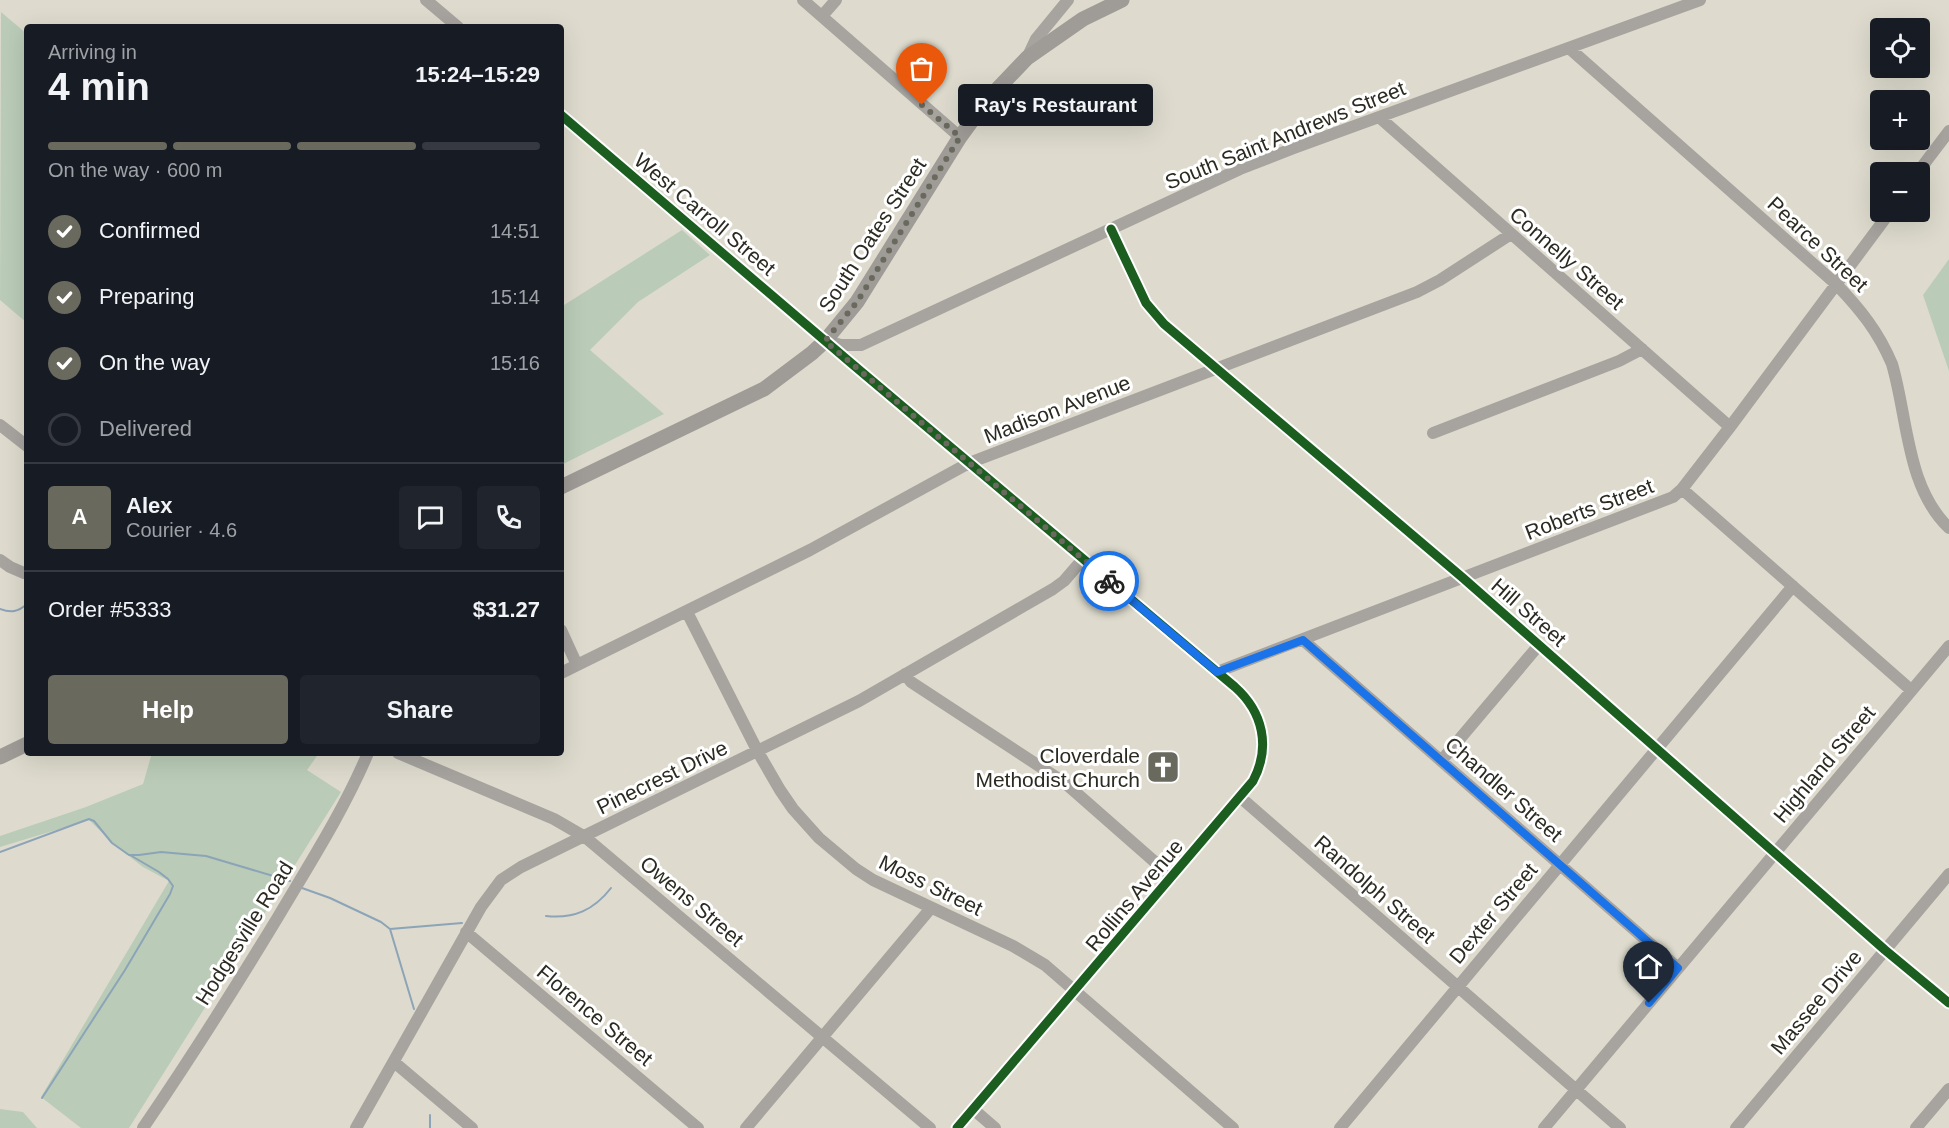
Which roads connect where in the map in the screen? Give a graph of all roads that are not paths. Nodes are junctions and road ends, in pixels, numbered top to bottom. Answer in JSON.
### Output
{"nodes":[{"id":1,"x":426,"y":0,"type":"edge"},
{"id":2,"x":803,"y":0,"type":"edge"},
{"id":3,"x":836,"y":0,"type":"edge"},
{"id":4,"x":1068,"y":0,"type":"edge"},
{"id":5,"x":1122,"y":0,"type":"edge"},
{"id":6,"x":1700,"y":0,"type":"edge"},
{"id":7,"x":822,"y":16,"type":"junction"},
{"id":8,"x":454,"y":24,"type":"edge"},
{"id":9,"x":1569,"y":48,"type":"junction"},
{"id":10,"x":1027,"y":58,"type":"junction"},
{"id":11,"x":1379,"y":117,"type":"junction"},
{"id":12,"x":564,"y":118,"type":"edge"},
{"id":13,"x":1949,"y":131,"type":"edge"},
{"id":14,"x":960,"y":137,"type":"junction"},
{"id":15,"x":1926,"y":162,"type":"edge"},
{"id":16,"x":1882,"y":222,"type":"edge"},
{"id":17,"x":1111,"y":229,"type":"junction"},
{"id":18,"x":1511,"y":234,"type":"junction"},
{"id":19,"x":1836,"y":284,"type":"junction"},
{"id":20,"x":825,"y":341,"type":"junction"},
{"id":21,"x":1642,"y":349,"type":"junction"},
{"id":22,"x":1216,"y":369,"type":"junction"},
{"id":23,"x":0,"y":425,"type":"edge"},
{"id":24,"x":1730,"y":427,"type":"junction"},
{"id":25,"x":1433,"y":433,"type":"dead end"},
{"id":26,"x":24,"y":444,"type":"edge"},
{"id":27,"x":969,"y":463,"type":"junction"},
{"id":28,"x":564,"y":486,"type":"edge"},
{"id":29,"x":1682,"y":489,"type":"junction"},
{"id":30,"x":1949,"y":528,"type":"edge"},
{"id":31,"x":0,"y":560,"type":"edge"},
{"id":32,"x":1083,"y":560,"type":"junction"},
{"id":33,"x":24,"y":573,"type":"edge"},
{"id":34,"x":1463,"y":578,"type":"junction"},
{"id":35,"x":1793,"y":586,"type":"junction"},
{"id":36,"x":687,"y":612,"type":"junction"},
{"id":37,"x":564,"y":637,"type":"edge"},
{"id":38,"x":1303,"y":640,"type":"junction"},
{"id":39,"x":1539,"y":645,"type":"junction"},
{"id":40,"x":1949,"y":646,"type":"edge"},
{"id":41,"x":577,"y":665,"type":"junction"},
{"id":42,"x":564,"y":672,"type":"edge"},
{"id":43,"x":1217,"y":672,"type":"junction"},
{"id":44,"x":905,"y":674,"type":"junction"},
{"id":45,"x":1911,"y":690,"type":"junction"},
{"id":46,"x":24,"y":745,"type":"edge"},
{"id":47,"x":1657,"y":749,"type":"junction"},
{"id":48,"x":758,"y":752,"type":"junction"},
{"id":49,"x":367,"y":756,"type":"edge"},
{"id":50,"x":408,"y":756,"type":"edge"},
{"id":51,"x":0,"y":757,"type":"edge"},
{"id":52,"x":1442,"y":761,"type":"junction"},
{"id":53,"x":1240,"y":797,"type":"junction"},
{"id":54,"x":585,"y":837,"type":"junction"},
{"id":55,"x":1775,"y":853,"type":"junction"},
{"id":56,"x":1559,"y":864,"type":"junction"},
{"id":57,"x":1949,"y":874,"type":"edge"},
{"id":58,"x":1172,"y":878,"type":"junction"},
{"id":59,"x":931,"y":908,"type":"junction"},
{"id":60,"x":466,"y":932,"type":"junction"},
{"id":61,"x":1885,"y":950,"type":"junction"},
{"id":62,"x":1678,"y":968,"type":"junction"},
{"id":63,"x":1457,"y":986,"type":"junction"},
{"id":64,"x":1075,"y":991,"type":"junction"},
{"id":65,"x":1949,"y":1003,"type":"edge"},
{"id":66,"x":822,"y":1037,"type":"junction"},
{"id":67,"x":394,"y":1062,"type":"junction"},
{"id":68,"x":1949,"y":1089,"type":"edge"},
{"id":69,"x":1576,"y":1090,"type":"junction"},
{"id":70,"x":973,"y":1109,"type":"junction"},
{"id":71,"x":143,"y":1128,"type":"edge"},
{"id":72,"x":356,"y":1128,"type":"edge"},
{"id":73,"x":472,"y":1128,"type":"edge"},
{"id":74,"x":698,"y":1128,"type":"edge"},
{"id":75,"x":746,"y":1128,"type":"edge"},
{"id":76,"x":930,"y":1128,"type":"edge"},
{"id":77,"x":957,"y":1128,"type":"edge"},
{"id":78,"x":994,"y":1128,"type":"edge"},
{"id":79,"x":1233,"y":1128,"type":"edge"},
{"id":80,"x":1340,"y":1128,"type":"edge"},
{"id":81,"x":1544,"y":1128,"type":"edge"},
{"id":82,"x":1620,"y":1128,"type":"edge"},
{"id":83,"x":1736,"y":1128,"type":"edge"},
{"id":84,"x":1916,"y":1128,"type":"edge"}],
"edges":[{"from":1,"to":8,"type":"street"},
{"from":2,"to":7,"type":"street"},
{"from":3,"to":7,"type":"street"},
{"from":4,"to":10,"type":"street"},
{"from":5,"to":10,"type":"main road","name":"South Oates Street"},
{"from":6,"to":9,"type":"street","name":"South Saint Andrews Street"},
{"from":7,"to":14,"type":"street"},
{"from":9,"to":11,"type":"street","name":"South Saint Andrews Street"},
{"from":9,"to":19,"type":"street","name":"Pearce Street"},
{"from":10,"to":14,"type":"main road","name":"South Oates Street"},
{"from":11,"to":17,"type":"street","name":"South Saint Andrews Street"},
{"from":11,"to":18,"type":"street","name":"Connelly Street"},
{"from":12,"to":20,"type":"street","name":"West Carroll Street"},
{"from":13,"to":15,"type":"street"},
{"from":14,"to":20,"type":"main road","name":"South Oates Street"},
{"from":16,"to":19,"type":"street","name":"Roberts Street"},
{"from":17,"to":20,"type":"street","name":"South Saint Andrews Street"},
{"from":17,"to":22,"type":"street","name":"Hill Street"},
{"from":18,"to":21,"type":"street","name":"Connelly Street"},
{"from":18,"to":22,"type":"street","name":"Madison Avenue"},
{"from":19,"to":24,"type":"street","name":"Roberts Street"},
{"from":19,"to":30,"type":"street","name":"Pearce Street"},
{"from":20,"to":27,"type":"street","name":"West Carroll Street"},
{"from":20,"to":28,"type":"main road","name":"South Oates Street"},
{"from":21,"to":24,"type":"street","name":"Connelly Street"},
{"from":21,"to":25,"type":"street"},
{"from":22,"to":27,"type":"street","name":"Madison Avenue"},
{"from":22,"to":34,"type":"street","name":"Hill Street"},
{"from":23,"to":26,"type":"street"},
{"from":24,"to":29,"type":"street","name":"Roberts Street"},
{"from":27,"to":32,"type":"street","name":"Rollins Avenue"},
{"from":27,"to":36,"type":"street","name":"Madison Avenue"},
{"from":29,"to":34,"type":"street","name":"Roberts Street"},
{"from":29,"to":35,"type":"street"},
{"from":31,"to":33,"type":"street"},
{"from":32,"to":43,"type":"street","name":"Rollins Avenue"},
{"from":32,"to":44,"type":"street","name":"Pinecrest Drive"},
{"from":34,"to":38,"type":"street","name":"Roberts Street"},
{"from":34,"to":39,"type":"street","name":"Hill Street"},
{"from":35,"to":45,"type":"street"},
{"from":35,"to":47,"type":"street","name":"Dexter Street"},
{"from":36,"to":41,"type":"street","name":"Madison Avenue"},
{"from":36,"to":48,"type":"street","name":"Moss Street"},
{"from":37,"to":41,"type":"street"},
{"from":38,"to":43,"type":"street","name":"Roberts Street"},
{"from":38,"to":52,"type":"street","name":"Chandler Street"},
{"from":39,"to":47,"type":"street","name":"Hill Street"},
{"from":39,"to":52,"type":"street"},
{"from":40,"to":45,"type":"street","name":"Highland Street"},
{"from":41,"to":42,"type":"street","name":"Madison Avenue"},
{"from":43,"to":53,"type":"street","name":"Rollins Avenue"},
{"from":44,"to":48,"type":"street","name":"Pinecrest Drive"},
{"from":44,"to":58,"type":"street"},
{"from":45,"to":55,"type":"street","name":"Highland Street"},
{"from":46,"to":51,"type":"main road"},
{"from":47,"to":55,"type":"street","name":"Hill Street"},
{"from":47,"to":56,"type":"street","name":"Dexter Street"},
{"from":48,"to":54,"type":"street","name":"Pinecrest Drive"},
{"from":48,"to":59,"type":"street","name":"Moss Street"},
{"from":49,"to":71,"type":"street","name":"Hodgesville Road"},
{"from":50,"to":54,"type":"street","name":"Owens Street"},
{"from":52,"to":56,"type":"street","name":"Chandler Street"},
{"from":53,"to":58,"type":"street","name":"Rollins Avenue"},
{"from":53,"to":63,"type":"street","name":"Randolph Street"},
{"from":54,"to":60,"type":"street","name":"Pinecrest Drive"},
{"from":54,"to":66,"type":"street","name":"Owens Street"},
{"from":55,"to":61,"type":"street","name":"Hill Street"},
{"from":55,"to":62,"type":"street","name":"Highland Street"},
{"from":56,"to":62,"type":"street","name":"Chandler Street"},
{"from":56,"to":63,"type":"street","name":"Dexter Street"},
{"from":57,"to":61,"type":"street","name":"Massee Drive"},
{"from":58,"to":64,"type":"street","name":"Rollins Avenue"},
{"from":59,"to":64,"type":"street","name":"Moss Street"},
{"from":59,"to":66,"type":"street"},
{"from":60,"to":67,"type":"street","name":"Pinecrest Drive"},
{"from":60,"to":74,"type":"street","name":"Florence Street"},
{"from":61,"to":65,"type":"street","name":"Hill Street"},
{"from":61,"to":83,"type":"street","name":"Massee Drive"},
{"from":62,"to":69,"type":"street","name":"Highland Street"},
{"from":63,"to":69,"type":"street","name":"Randolph Street"},
{"from":63,"to":80,"type":"street","name":"Dexter Street"},
{"from":64,"to":70,"type":"street","name":"Rollins Avenue"},
{"from":64,"to":79,"type":"street","name":"Moss Street"},
{"from":66,"to":75,"type":"street"},
{"from":66,"to":76,"type":"street","name":"Owens Street"},
{"from":67,"to":72,"type":"street","name":"Pinecrest Drive"},
{"from":67,"to":73,"type":"street"},
{"from":68,"to":84,"type":"street"},
{"from":69,"to":81,"type":"street","name":"Highland Street"},
{"from":69,"to":82,"type":"street","name":"Randolph Street"},
{"from":70,"to":77,"type":"street","name":"Rollins Avenue"},
{"from":70,"to":78,"type":"street"}]}
